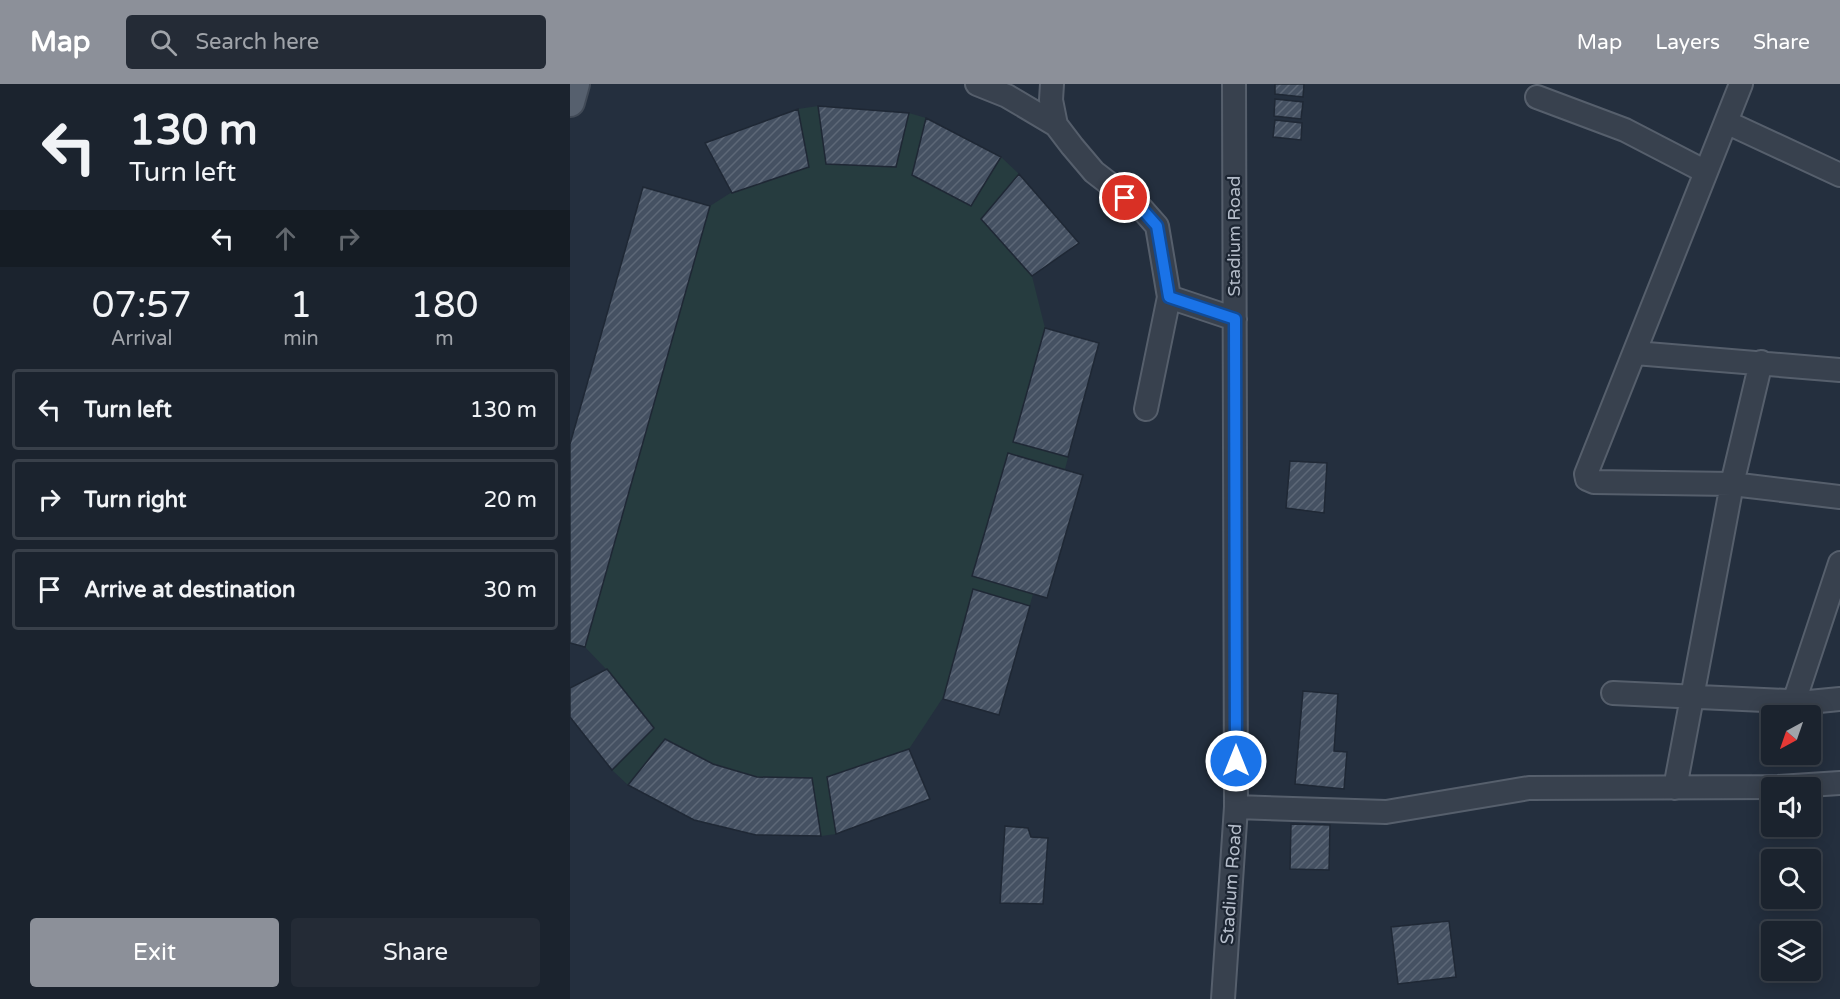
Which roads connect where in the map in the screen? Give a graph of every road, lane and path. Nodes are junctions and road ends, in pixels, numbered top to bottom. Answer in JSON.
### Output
{"nodes":[{"id":1,"x":575,"y":84,"type":"edge"},
{"id":2,"x":977,"y":84,"type":"edge"},
{"id":3,"x":1052,"y":84,"type":"edge"},
{"id":4,"x":1234,"y":84,"type":"edge"},
{"id":5,"x":1741,"y":84,"type":"edge"},
{"id":6,"x":1537,"y":97,"type":"dead end"},
{"id":7,"x":570,"y":102,"type":"edge"},
{"id":8,"x":1726,"y":122,"type":"junction"},
{"id":9,"x":1056,"y":125,"type":"junction"},
{"id":10,"x":1706,"y":172,"type":"junction"},
{"id":11,"x":1840,"y":175,"type":"edge"},
{"id":12,"x":1169,"y":297,"type":"junction"},
{"id":13,"x":1235,"y":319,"type":"junction"},
{"id":14,"x":1635,"y":353,"type":"junction"},
{"id":15,"x":1761,"y":362,"type":"junction"},
{"id":16,"x":1840,"y":370,"type":"edge"},
{"id":17,"x":1146,"y":409,"type":"dead end"},
{"id":18,"x":1732,"y":484,"type":"junction"},
{"id":19,"x":1840,"y":497,"type":"edge"},
{"id":20,"x":1840,"y":563,"type":"edge"},
{"id":21,"x":1613,"y":693,"type":"dead end"},
{"id":22,"x":1692,"y":697,"type":"junction"},
{"id":23,"x":1840,"y":699,"type":"edge"},
{"id":24,"x":1794,"y":702,"type":"junction"},
{"id":25,"x":1840,"y":783,"type":"edge"},
{"id":26,"x":1675,"y":788,"type":"junction"},
{"id":27,"x":1236,"y":807,"type":"junction"},
{"id":28,"x":1223,"y":999,"type":"edge"}],
"edges":[{"from":1,"to":7,"type":"main road"},
{"from":2,"to":9,"type":"street"},
{"from":3,"to":9,"type":"street"},
{"from":4,"to":13,"type":"street","name":"Stadium Road"},
{"from":5,"to":8,"type":"street"},
{"from":6,"to":10,"type":"street"},
{"from":8,"to":10,"type":"street"},
{"from":8,"to":11,"type":"street"},
{"from":9,"to":12,"type":"street"},
{"from":10,"to":14,"type":"street"},
{"from":12,"to":13,"type":"street"},
{"from":12,"to":17,"type":"street"},
{"from":13,"to":27,"type":"street","name":"Stadium Road"},
{"from":14,"to":15,"type":"street"},
{"from":14,"to":18,"type":"street"},
{"from":15,"to":16,"type":"street"},
{"from":15,"to":18,"type":"street"},
{"from":18,"to":19,"type":"street"},
{"from":18,"to":22,"type":"street"},
{"from":20,"to":24,"type":"street"},
{"from":21,"to":22,"type":"street"},
{"from":22,"to":24,"type":"street"},
{"from":22,"to":26,"type":"street"},
{"from":23,"to":24,"type":"street"},
{"from":25,"to":26,"type":"street"},
{"from":26,"to":27,"type":"street"},
{"from":27,"to":28,"type":"street","name":"Stadium Road"}]}
